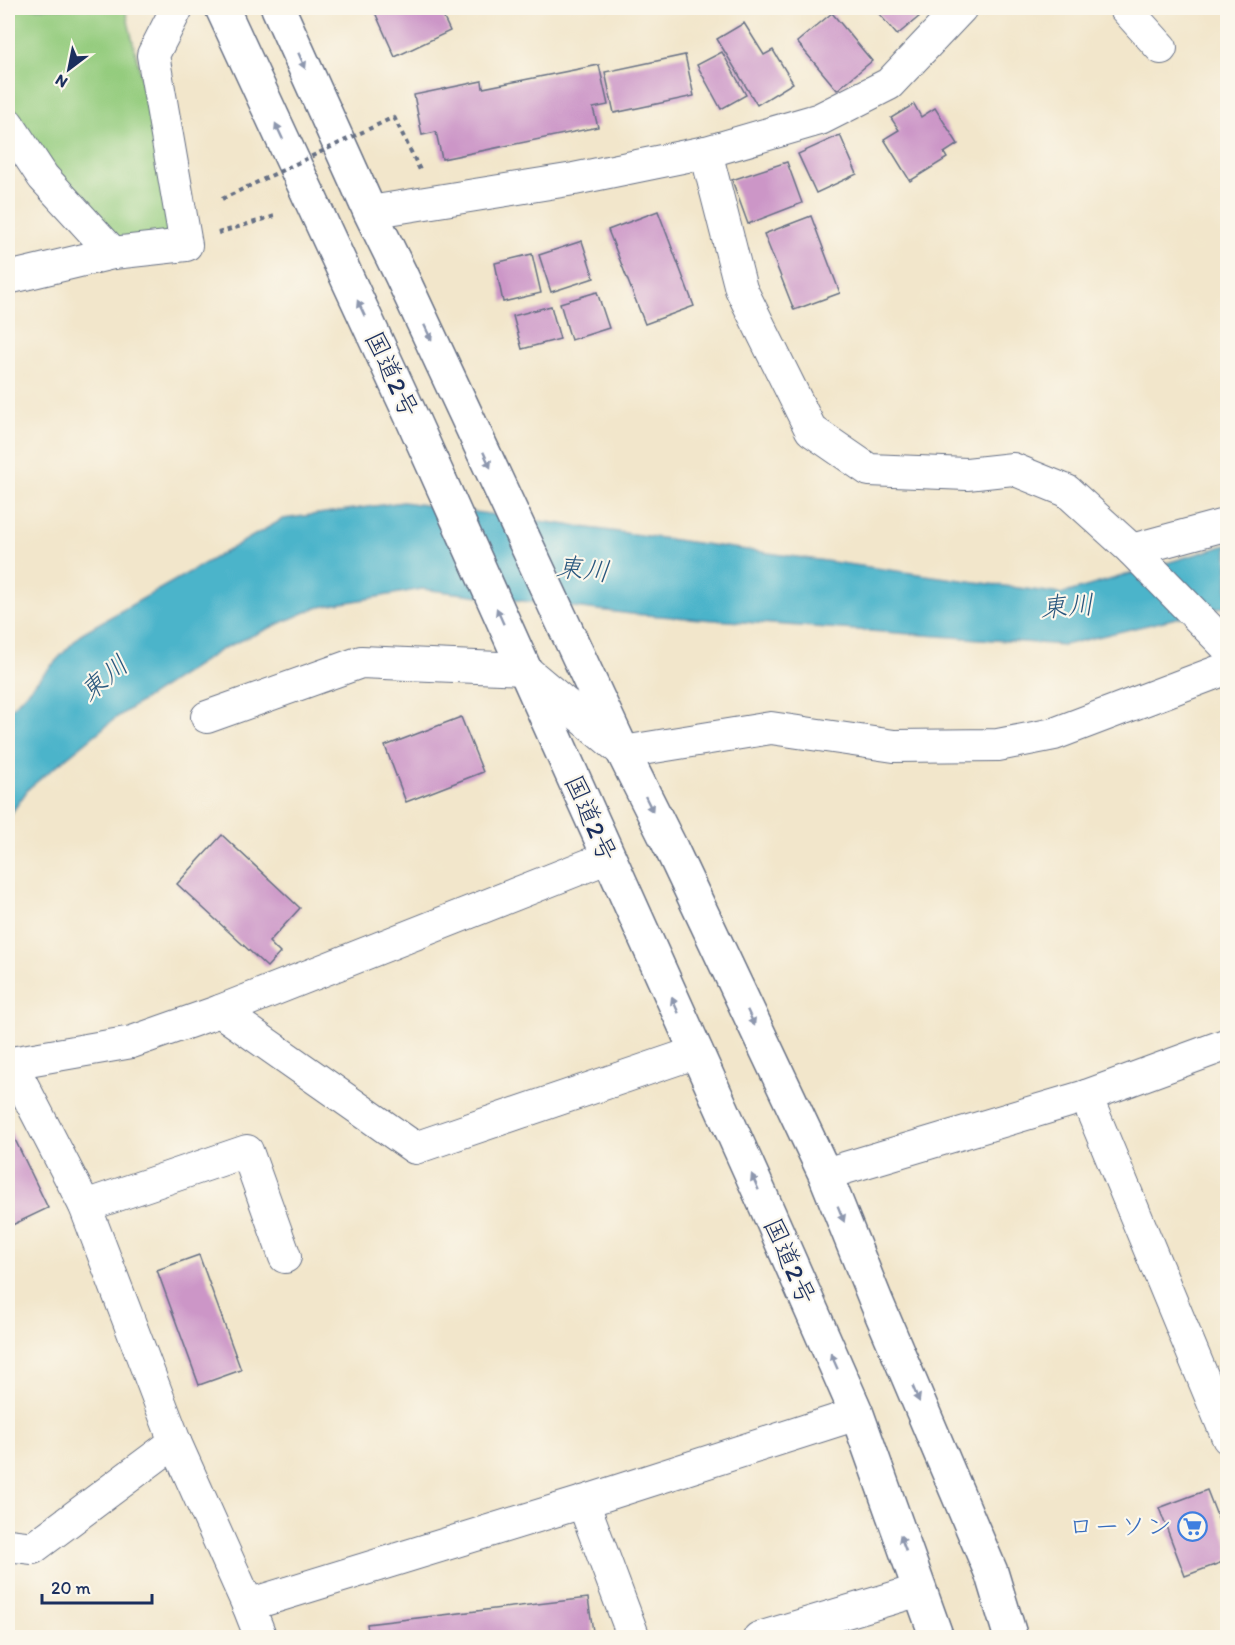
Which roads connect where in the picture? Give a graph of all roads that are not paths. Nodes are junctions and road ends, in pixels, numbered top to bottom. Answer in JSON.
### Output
{"nodes":[{"id":1,"x":177,"y":8,"type":"edge"},
{"id":2,"x":222,"y":8,"type":"edge"},
{"id":3,"x":278,"y":8,"type":"edge"},
{"id":4,"x":961,"y":8,"type":"edge"},
{"id":5,"x":1125,"y":8,"type":"edge"},
{"id":6,"x":1161,"y":48,"type":"dead end"},
{"id":7,"x":8,"y":124,"type":"edge"},
{"id":8,"x":706,"y":152,"type":"junction"},
{"id":9,"x":370,"y":212,"type":"junction"},
{"id":10,"x":113,"y":253,"type":"junction"},
{"id":11,"x":8,"y":278,"type":"edge"},
{"id":12,"x":1227,"y":524,"type":"edge"},
{"id":13,"x":1132,"y":550,"type":"junction"},
{"id":14,"x":1227,"y":648,"type":"edge"},
{"id":15,"x":1227,"y":668,"type":"edge"},
{"id":16,"x":524,"y":669,"type":"junction"},
{"id":17,"x":207,"y":717,"type":"dead end"},
{"id":18,"x":623,"y":752,"type":"junction"},
{"id":19,"x":609,"y":858,"type":"junction"},
{"id":20,"x":220,"y":1011,"type":"junction"},
{"id":21,"x":1227,"y":1044,"type":"edge"},
{"id":22,"x":697,"y":1052,"type":"junction"},
{"id":23,"x":9,"y":1063,"type":"edge"},
{"id":24,"x":1086,"y":1096,"type":"junction"},
{"id":25,"x":825,"y":1174,"type":"junction"},
{"id":26,"x":85,"y":1206,"type":"junction"},
{"id":27,"x":285,"y":1257,"type":"dead end"},
{"id":28,"x":857,"y":1414,"type":"junction"},
{"id":29,"x":1227,"y":1437,"type":"edge"},
{"id":30,"x":175,"y":1442,"type":"junction"},
{"id":31,"x":583,"y":1502,"type":"junction"},
{"id":32,"x":8,"y":1545,"type":"edge"},
{"id":33,"x":920,"y":1590,"type":"junction"},
{"id":34,"x":248,"y":1605,"type":"junction"},
{"id":35,"x":261,"y":1638,"type":"edge"},
{"id":36,"x":634,"y":1638,"type":"edge"},
{"id":37,"x":759,"y":1638,"type":"edge"},
{"id":38,"x":937,"y":1638,"type":"edge"},
{"id":39,"x":1011,"y":1638,"type":"edge"}],
"edges":[{"from":1,"to":10,"type":"street"},
{"from":16,"to":2,"type":"highway","name":"国道2号","one_way":true},
{"from":3,"to":9,"type":"highway","name":"国道2号","one_way":true},
{"from":4,"to":8,"type":"street"},
{"from":5,"to":6,"type":"street"},
{"from":7,"to":10,"type":"street"},
{"from":8,"to":9,"type":"street"},
{"from":8,"to":13,"type":"street"},
{"from":9,"to":18,"type":"highway","name":"国道2号","one_way":true},
{"from":10,"to":11,"type":"street"},
{"from":12,"to":13,"type":"street"},
{"from":13,"to":14,"type":"street"},
{"from":15,"to":18,"type":"street"},
{"from":16,"to":17,"type":"street"},
{"from":16,"to":18,"type":"street"},
{"from":16,"to":19,"type":"highway","name":"国道2号"},
{"from":18,"to":25,"type":"highway","one_way":true},
{"from":19,"to":20,"type":"street"},
{"from":22,"to":19,"type":"highway","name":"国道2号","one_way":true},
{"from":20,"to":22,"type":"street"},
{"from":20,"to":23,"type":"street"},
{"from":21,"to":24,"type":"street"},
{"from":28,"to":22,"type":"highway","name":"国道2号","one_way":true},
{"from":23,"to":26,"type":"street"},
{"from":24,"to":25,"type":"street"},
{"from":24,"to":29,"type":"street"},
{"from":25,"to":39,"type":"highway","one_way":true},
{"from":26,"to":27,"type":"street"},
{"from":26,"to":30,"type":"street"},
{"from":28,"to":31,"type":"street"},
{"from":33,"to":28,"type":"highway","name":"国道2号","one_way":true},
{"from":30,"to":32,"type":"street"},
{"from":30,"to":34,"type":"street"},
{"from":31,"to":34,"type":"street"},
{"from":31,"to":36,"type":"street"},
{"from":33,"to":37,"type":"street"},
{"from":33,"to":38,"type":"highway","name":"国道2号"},
{"from":34,"to":35,"type":"street"}]}
